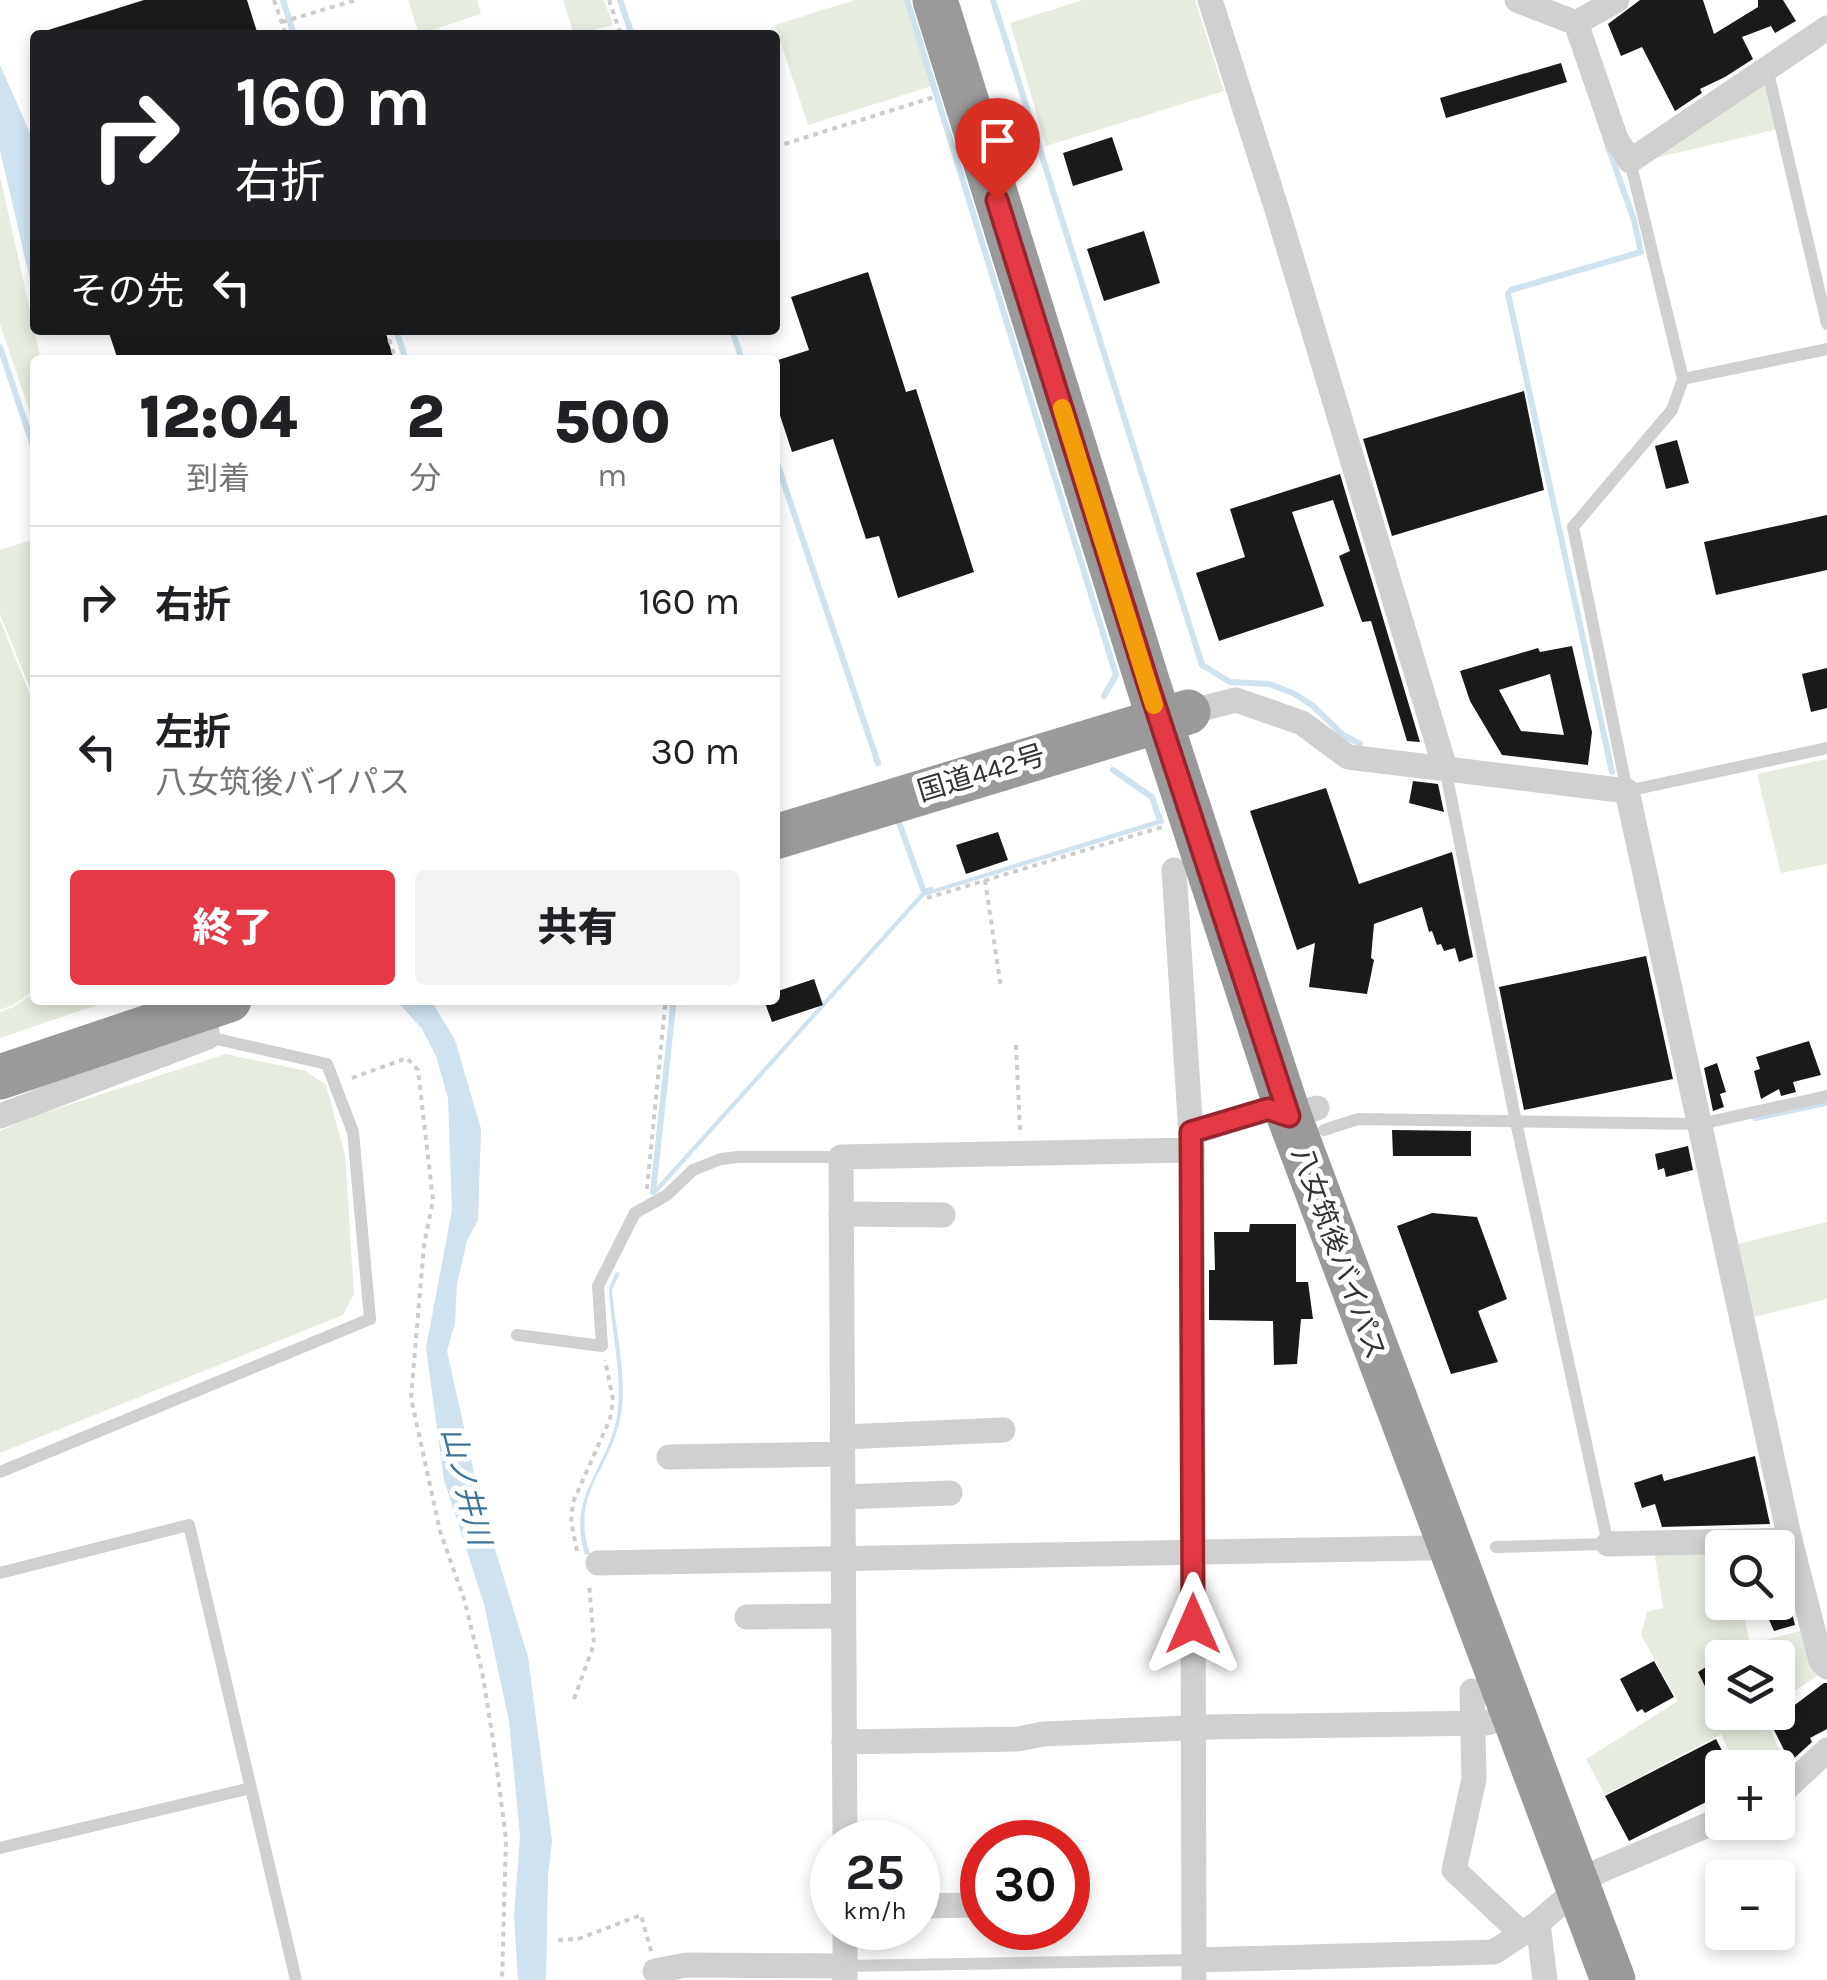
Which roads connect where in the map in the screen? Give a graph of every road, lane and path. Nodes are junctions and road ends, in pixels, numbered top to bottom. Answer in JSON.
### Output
{"nodes":[{"id":1,"x":274,"y":0,"type":"edge"},
{"id":2,"x":356,"y":0,"type":"edge"},
{"id":3,"x":609,"y":0,"type":"edge"},
{"id":4,"x":935,"y":0,"type":"edge"},
{"id":5,"x":965,"y":0,"type":"edge"},
{"id":6,"x":1210,"y":0,"type":"edge"},
{"id":7,"x":1517,"y":0,"type":"edge"},
{"id":8,"x":1617,"y":0,"type":"edge"},
{"id":9,"x":282,"y":22,"type":"junction"},
{"id":10,"x":1576,"y":24,"type":"junction"},
{"id":11,"x":1827,"y":28,"type":"edge"},
{"id":12,"x":284,"y":30,"type":"edge"},
{"id":13,"x":620,"y":30,"type":"edge"},
{"id":14,"x":1767,"y":68,"type":"junction"},
{"id":15,"x":962,"y":89,"type":"junction"},
{"id":16,"x":780,"y":145,"type":"edge"},
{"id":17,"x":1630,"y":160,"type":"junction"},
{"id":18,"x":1827,"y":324,"type":"edge"},
{"id":19,"x":1827,"y":349,"type":"edge"},
{"id":20,"x":1683,"y":379,"type":"junction"},
{"id":21,"x":1174,"y":716,"type":"junction"},
{"id":22,"x":1827,"y":748,"type":"edge"},
{"id":23,"x":1445,"y":768,"type":"junction"},
{"id":24,"x":1627,"y":792,"type":"junction"},
{"id":25,"x":1170,"y":824,"type":"dead end"},
{"id":26,"x":780,"y":836,"type":"edge"},
{"id":27,"x":1174,"y":870,"type":"dead end"},
{"id":28,"x":985,"y":880,"type":"junction"},
{"id":29,"x":927,"y":898,"type":"dead end"},
{"id":30,"x":1001,"y":988,"type":"dead end"},
{"id":31,"x":666,"y":1005,"type":"edge"},
{"id":32,"x":213,"y":1015,"type":"edge"},
{"id":33,"x":1016,"y":1045,"type":"dead end"},
{"id":34,"x":0,"y":1077,"type":"edge"},
{"id":35,"x":335,"y":1085,"type":"junction"},
{"id":36,"x":1827,"y":1096,"type":"edge"},
{"id":37,"x":0,"y":1116,"type":"edge"},
{"id":38,"x":1310,"y":1118,"type":"junction"},
{"id":39,"x":1516,"y":1122,"type":"junction"},
{"id":40,"x":1700,"y":1124,"type":"junction"},
{"id":41,"x":1192,"y":1141,"type":"junction"},
{"id":42,"x":1021,"y":1154,"type":"junction"},
{"id":43,"x":841,"y":1157,"type":"junction"},
{"id":44,"x":647,"y":1206,"type":"junction"},
{"id":45,"x":841,"y":1214,"type":"junction"},
{"id":46,"x":943,"y":1216,"type":"dead end"},
{"id":47,"x":516,"y":1335,"type":"dead end"},
{"id":48,"x":602,"y":1346,"type":"junction"},
{"id":49,"x":1003,"y":1430,"type":"dead end"},
{"id":50,"x":842,"y":1446,"type":"junction"},
{"id":51,"x":669,"y":1457,"type":"dead end"},
{"id":52,"x":0,"y":1472,"type":"edge"},
{"id":53,"x":950,"y":1493,"type":"dead end"},
{"id":54,"x":843,"y":1497,"type":"junction"},
{"id":55,"x":1788,"y":1530,"type":"edge"},
{"id":56,"x":1705,"y":1542,"type":"edge"},
{"id":57,"x":1608,"y":1544,"type":"junction"},
{"id":58,"x":1496,"y":1547,"type":"dead end"},
{"id":59,"x":1428,"y":1548,"type":"dead end"},
{"id":60,"x":1193,"y":1553,"type":"junction"},
{"id":61,"x":843,"y":1560,"type":"junction"},
{"id":62,"x":1795,"y":1560,"type":"edge"},
{"id":63,"x":590,"y":1566,"type":"junction"},
{"id":64,"x":0,"y":1573,"type":"edge"},
{"id":65,"x":844,"y":1616,"type":"junction"},
{"id":66,"x":747,"y":1617,"type":"dead end"},
{"id":67,"x":1827,"y":1667,"type":"edge"},
{"id":68,"x":1472,"y":1690,"type":"dead end"},
{"id":69,"x":574,"y":1699,"type":"dead end"},
{"id":70,"x":1493,"y":1718,"type":"junction"},
{"id":71,"x":1194,"y":1729,"type":"junction"},
{"id":72,"x":844,"y":1742,"type":"junction"},
{"id":73,"x":1827,"y":1750,"type":"edge"},
{"id":74,"x":1795,"y":1780,"type":"edge"},
{"id":75,"x":251,"y":1788,"type":"junction"},
{"id":76,"x":845,"y":1820,"type":"edge"},
{"id":77,"x":1705,"y":1827,"type":"edge"},
{"id":78,"x":0,"y":1848,"type":"edge"},
{"id":79,"x":1588,"y":1880,"type":"junction"},
{"id":80,"x":1530,"y":1928,"type":"junction"},
{"id":81,"x":558,"y":1940,"type":"dead end"},
{"id":82,"x":1194,"y":1970,"type":"edge"},
{"id":83,"x":656,"y":1971,"type":"joint"},
{"id":84,"x":845,"y":1973,"type":"edge"},
{"id":85,"x":296,"y":1980,"type":"edge"},
{"id":86,"x":502,"y":1980,"type":"edge"},
{"id":87,"x":1545,"y":1980,"type":"edge"},
{"id":88,"x":1613,"y":1980,"type":"edge"},
{"id":89,"x":1638,"y":1980,"type":"edge"}],
"edges":[{"from":1,"to":9,"type":"path"},
{"from":2,"to":9,"type":"path"},
{"from":3,"to":13,"type":"path"},
{"from":4,"to":15,"type":"highway","name":"八女筑後バイパス"},
{"from":5,"to":21,"type":"highway","name":"八女筑後バイパス"},
{"from":6,"to":23,"type":"street"},
{"from":7,"to":10,"type":"street"},
{"from":8,"to":10,"type":"street"},
{"from":9,"to":12,"type":"path"},
{"from":10,"to":17,"type":"street"},
{"from":11,"to":14,"type":"street"},
{"from":14,"to":17,"type":"street"},
{"from":14,"to":18,"type":"lane"},
{"from":15,"to":16,"type":"path"},
{"from":15,"to":21,"type":"highway","name":"八女筑後バイパス"},
{"from":17,"to":20,"type":"lane"},
{"from":19,"to":20,"type":"lane"},
{"from":20,"to":24,"type":"lane"},
{"from":21,"to":23,"type":"street"},
{"from":21,"to":26,"type":"highway","name":"国道442号"},
{"from":21,"to":38,"type":"highway","name":"八女筑後バイパス"},
{"from":22,"to":24,"type":"lane"},
{"from":23,"to":24,"type":"street"},
{"from":23,"to":39,"type":"lane"},
{"from":24,"to":40,"type":"street"},
{"from":25,"to":28,"type":"path"},
{"from":27,"to":41,"type":"street"},
{"from":28,"to":29,"type":"path"},
{"from":28,"to":30,"type":"path"},
{"from":31,"to":44,"type":"path"},
{"from":32,"to":34,"type":"highway"},
{"from":32,"to":35,"type":"lane"},
{"from":32,"to":37,"type":"street"},
{"from":33,"to":42,"type":"path"},
{"from":35,"to":52,"type":"lane"},
{"from":35,"to":86,"type":"path"},
{"from":36,"to":40,"type":"lane"},
{"from":38,"to":39,"type":"lane"},
{"from":38,"to":41,"type":"street"},
{"from":38,"to":70,"type":"highway","name":"八女筑後バイパス"},
{"from":38,"to":79,"type":"highway","name":"八女筑後バイパス"},
{"from":39,"to":40,"type":"lane"},
{"from":39,"to":57,"type":"lane"},
{"from":40,"to":55,"type":"street"},
{"from":41,"to":42,"type":"street"},
{"from":41,"to":60,"type":"street"},
{"from":42,"to":43,"type":"street"},
{"from":43,"to":44,"type":"lane"},
{"from":43,"to":45,"type":"street"},
{"from":44,"to":48,"type":"lane"},
{"from":45,"to":46,"type":"street"},
{"from":45,"to":50,"type":"street"},
{"from":47,"to":48,"type":"lane"},
{"from":48,"to":63,"type":"path"},
{"from":49,"to":50,"type":"street"},
{"from":50,"to":51,"type":"street"},
{"from":50,"to":54,"type":"street"},
{"from":53,"to":54,"type":"street"},
{"from":54,"to":61,"type":"street"},
{"from":56,"to":57,"type":"street"},
{"from":57,"to":58,"type":"lane"},
{"from":59,"to":60,"type":"street"},
{"from":60,"to":61,"type":"street"},
{"from":60,"to":71,"type":"street"},
{"from":61,"to":63,"type":"street"},
{"from":61,"to":65,"type":"street"},
{"from":62,"to":67,"type":"street"},
{"from":63,"to":69,"type":"path"},
{"from":64,"to":75,"type":"lane"},
{"from":65,"to":66,"type":"street"},
{"from":65,"to":72,"type":"street"},
{"from":68,"to":70,"type":"street"},
{"from":70,"to":71,"type":"street"},
{"from":70,"to":79,"type":"highway","name":"八女筑後バイパス"},
{"from":70,"to":80,"type":"street"},
{"from":71,"to":72,"type":"street"},
{"from":71,"to":82,"type":"street"},
{"from":72,"to":76,"type":"street"},
{"from":73,"to":74,"type":"street"},
{"from":75,"to":78,"type":"lane"},
{"from":75,"to":85,"type":"lane"},
{"from":77,"to":79,"type":"street"},
{"from":79,"to":80,"type":"street"},
{"from":79,"to":88,"type":"highway","name":"八女筑後バイパス"},
{"from":79,"to":89,"type":"highway","name":"八女筑後バイパス"},
{"from":80,"to":82,"type":"street"},
{"from":80,"to":87,"type":"street"},
{"from":81,"to":83,"type":"path"},
{"from":82,"to":84,"type":"lane"},
{"from":83,"to":84,"type":"street"}]}
